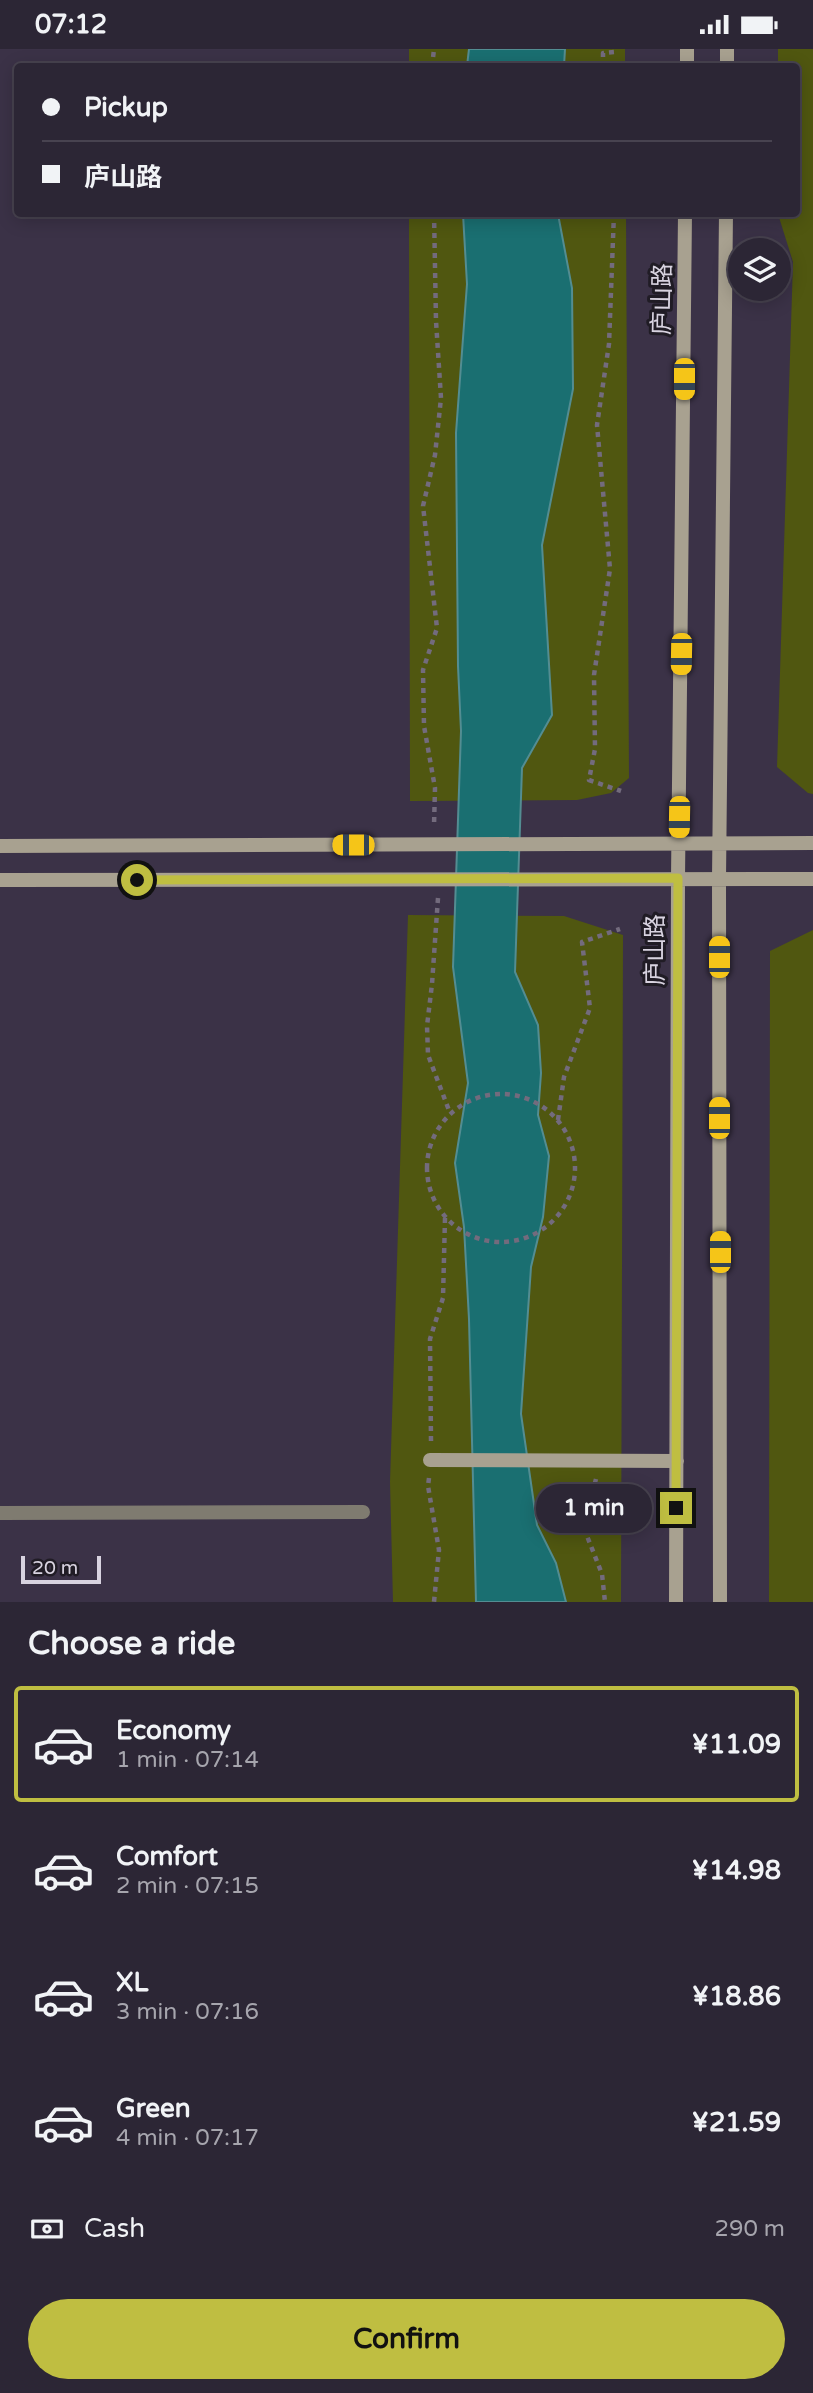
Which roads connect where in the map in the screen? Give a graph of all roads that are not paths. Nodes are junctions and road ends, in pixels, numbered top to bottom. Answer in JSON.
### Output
{"nodes":[{"id":1,"x":685,"y":217,"type":"edge"},
{"id":2,"x":726,"y":217,"type":"edge"},
{"id":3,"x":679,"y":843,"type":"junction"},
{"id":4,"x":720,"y":843,"type":"junction"},
{"id":5,"x":813,"y":843,"type":"edge"},
{"id":6,"x":0,"y":846,"type":"edge"},
{"id":7,"x":678,"y":878,"type":"junction"},
{"id":8,"x":719,"y":879,"type":"junction"},
{"id":9,"x":813,"y":879,"type":"edge"},
{"id":10,"x":0,"y":880,"type":"edge"},
{"id":11,"x":430,"y":1460,"type":"road end"},
{"id":12,"x":677,"y":1461,"type":"junction"},
{"id":13,"x":363,"y":1512,"type":"dead end"},
{"id":14,"x":0,"y":1513,"type":"edge"},
{"id":15,"x":676,"y":1602,"type":"edge"},
{"id":16,"x":720,"y":1602,"type":"edge"}],
"edges":[{"from":1,"to":3,"type":"main road","name":"庐山路"},
{"from":2,"to":4,"type":"main road"},
{"from":3,"to":4,"type":"main road"},
{"from":3,"to":6,"type":"main road"},
{"from":3,"to":7,"type":"main road","name":"庐山路"},
{"from":4,"to":5,"type":"main road"},
{"from":4,"to":8,"type":"main road"},
{"from":7,"to":8,"type":"main road"},
{"from":7,"to":10,"type":"main road"},
{"from":7,"to":12,"type":"main road","name":"庐山路"},
{"from":8,"to":9,"type":"main road"},
{"from":8,"to":16,"type":"main road"},
{"from":11,"to":12,"type":"main road"},
{"from":12,"to":15,"type":"main road","name":"庐山路"},
{"from":13,"to":14,"type":"street"}]}
